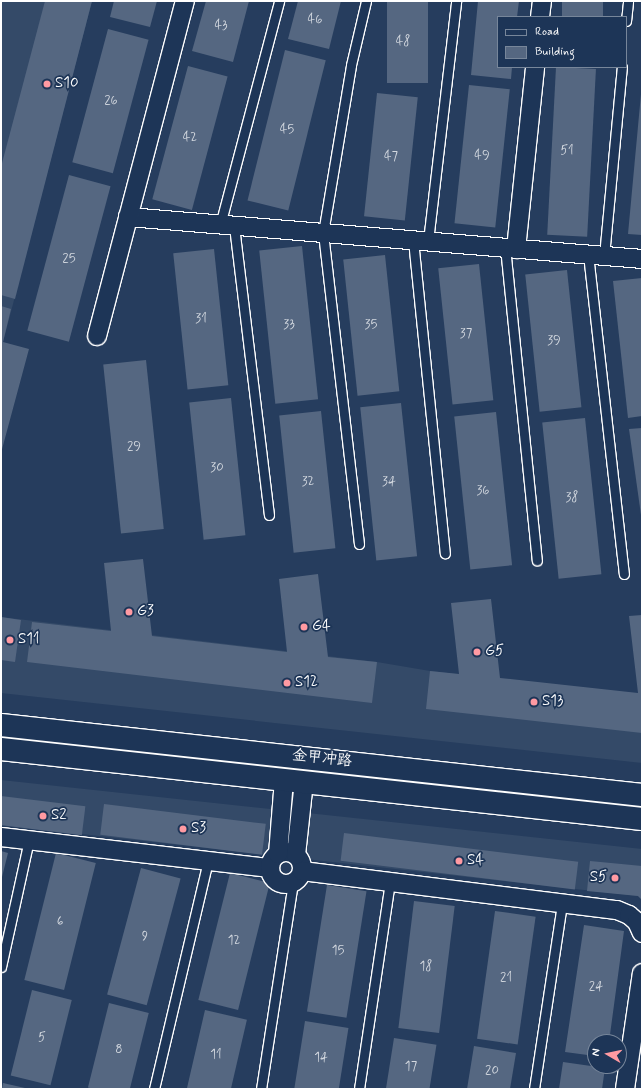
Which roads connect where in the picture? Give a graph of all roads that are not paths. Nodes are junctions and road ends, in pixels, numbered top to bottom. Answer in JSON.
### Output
{"nodes":[{"id":1,"x":185,"y":1,"type":"edge"},
{"id":2,"x":278,"y":1,"type":"edge"},
{"id":3,"x":366,"y":1,"type":"edge"},
{"id":4,"x":456,"y":1,"type":"edge"},
{"id":5,"x":542,"y":1,"type":"edge"},
{"id":6,"x":628,"y":1,"type":"edge"},
{"id":7,"x":540,"y":16,"type":"edge"},
{"id":8,"x":626,"y":16,"type":"edge"},
{"id":9,"x":535,"y":68,"type":"edge"},
{"id":10,"x":622,"y":68,"type":"edge"},
{"id":11,"x":128,"y":217,"type":"junction"},
{"id":12,"x":227,"y":225,"type":"junction"},
{"id":13,"x":323,"y":233,"type":"junction"},
{"id":14,"x":420,"y":241,"type":"junction"},
{"id":15,"x":510,"y":248,"type":"junction"},
{"id":16,"x":596,"y":255,"type":"junction"},
{"id":17,"x":642,"y":259,"type":"edge"},
{"id":18,"x":97,"y":336,"type":"dead end"},
{"id":19,"x":269,"y":515,"type":"dead end"},
{"id":20,"x":359,"y":544,"type":"dead end"},
{"id":21,"x":445,"y":553,"type":"dead end"},
{"id":22,"x":537,"y":560,"type":"dead end"},
{"id":23,"x":624,"y":574,"type":"dead end"},
{"id":24,"x":1,"y":725,"type":"edge"},
{"id":25,"x":1,"y":749,"type":"edge"},
{"id":26,"x":294,"y":780,"type":"junction"},
{"id":27,"x":642,"y":795,"type":"edge"},
{"id":28,"x":642,"y":819,"type":"edge"},
{"id":29,"x":1,"y":837,"type":"edge"},
{"id":30,"x":29,"y":840,"type":"junction"},
{"id":31,"x":296,"y":855,"type":"junction"},
{"id":32,"x":208,"y":860,"type":"junction"},
{"id":33,"x":274,"y":861,"type":"junction"},
{"id":34,"x":298,"y":877,"type":"junction"},
{"id":35,"x":390,"y":882,"type":"junction"},
{"id":36,"x":562,"y":903,"type":"junction"},
{"id":37,"x":642,"y":933,"type":"edge"},
{"id":38,"x":1,"y":967,"type":"edge"},
{"id":39,"x":642,"y":973,"type":"edge"},
{"id":40,"x":154,"y":1089,"type":"edge"},
{"id":41,"x":261,"y":1089,"type":"edge"},
{"id":42,"x":359,"y":1089,"type":"edge"},
{"id":43,"x":534,"y":1089,"type":"edge"},
{"id":44,"x":625,"y":1089,"type":"edge"}],
"edges":[{"from":1,"to":11,"type":"street"},
{"from":2,"to":12,"type":"lane"},
{"from":3,"to":13,"type":"lane"},
{"from":4,"to":14,"type":"lane"},
{"from":5,"to":7,"type":"street"},
{"from":6,"to":8,"type":"lane"},
{"from":9,"to":15,"type":"street"},
{"from":10,"to":16,"type":"lane"},
{"from":11,"to":12,"type":"street"},
{"from":11,"to":18,"type":"street"},
{"from":12,"to":13,"type":"street"},
{"from":12,"to":19,"type":"lane"},
{"from":13,"to":14,"type":"street"},
{"from":13,"to":20,"type":"lane"},
{"from":14,"to":15,"type":"street"},
{"from":14,"to":21,"type":"lane"},
{"from":15,"to":16,"type":"street"},
{"from":15,"to":22,"type":"lane"},
{"from":16,"to":17,"type":"street"},
{"from":16,"to":23,"type":"lane"},
{"from":24,"to":27,"type":"main road","name":"金甲冲路"},
{"from":25,"to":26,"type":"main road","name":"金甲冲路"},
{"from":26,"to":28,"type":"main road","name":"金甲冲路"},
{"from":26,"to":31,"type":"street"},
{"from":26,"to":33,"type":"street"},
{"from":29,"to":30,"type":"street"},
{"from":30,"to":32,"type":"street"},
{"from":30,"to":38,"type":"lane"},
{"from":31,"to":33,"type":"street"},
{"from":31,"to":34,"type":"street"},
{"from":32,"to":33,"type":"street"},
{"from":32,"to":40,"type":"lane"},
{"from":33,"to":34,"type":"street"},
{"from":34,"to":35,"type":"street"},
{"from":34,"to":41,"type":"lane"},
{"from":35,"to":36,"type":"street"},
{"from":35,"to":42,"type":"lane"},
{"from":36,"to":37,"type":"street"},
{"from":36,"to":43,"type":"lane"},
{"from":39,"to":44,"type":"street"}]}
